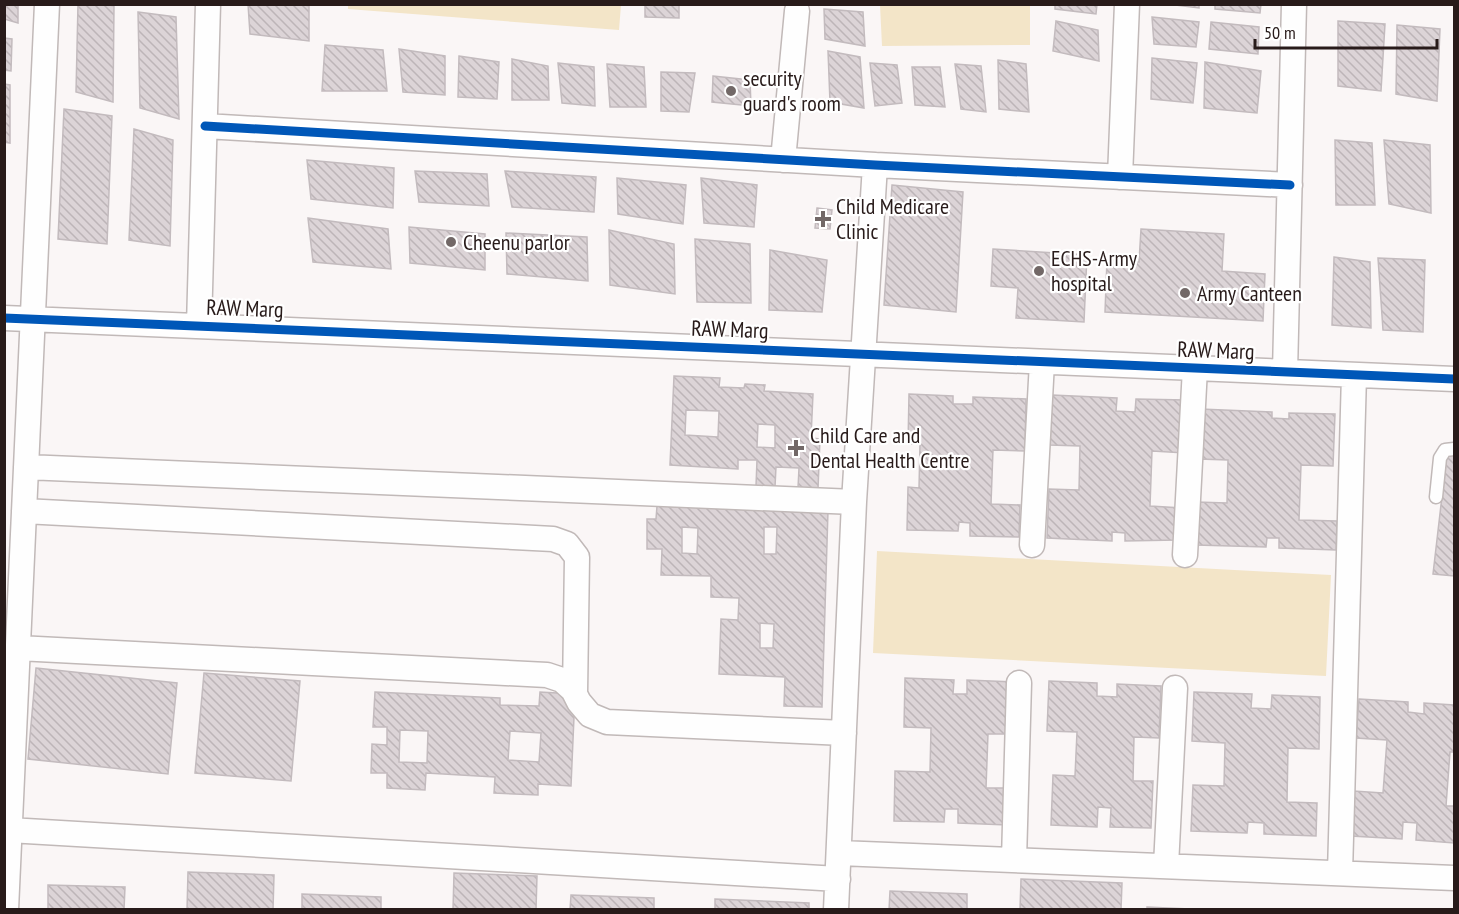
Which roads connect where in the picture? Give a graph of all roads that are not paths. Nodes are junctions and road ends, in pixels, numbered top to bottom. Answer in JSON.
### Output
{"nodes":[{"id":1,"x":47,"y":4,"type":"edge"},
{"id":2,"x":208,"y":4,"type":"edge"},
{"id":3,"x":1127,"y":4,"type":"edge"},
{"id":4,"x":1294,"y":4,"type":"edge"},
{"id":5,"x":797,"y":11,"type":"dead end"},
{"id":6,"x":206,"y":126,"type":"junction"},
{"id":7,"x":783,"y":159,"type":"junction"},
{"id":8,"x":875,"y":165,"type":"junction"},
{"id":9,"x":1120,"y":177,"type":"junction"},
{"id":10,"x":1290,"y":185,"type":"junction"},
{"id":11,"x":4,"y":318,"type":"edge"},
{"id":12,"x":33,"y":319,"type":"junction"},
{"id":13,"x":199,"y":326,"type":"junction"},
{"id":14,"x":863,"y":354,"type":"junction"},
{"id":15,"x":1042,"y":362,"type":"junction"},
{"id":16,"x":1196,"y":368,"type":"junction"},
{"id":17,"x":1285,"y":372,"type":"junction"},
{"id":18,"x":1354,"y":375,"type":"junction"},
{"id":19,"x":1455,"y":379,"type":"edge"},
{"id":20,"x":1455,"y":449,"type":"edge"},
{"id":21,"x":26,"y":467,"type":"junction"},
{"id":22,"x":1436,"y":497,"type":"dead end"},
{"id":23,"x":854,"y":502,"type":"junction"},
{"id":24,"x":24,"y":511,"type":"junction"},
{"id":25,"x":1032,"y":545,"type":"dead end"},
{"id":26,"x":1185,"y":555,"type":"dead end"},
{"id":27,"x":18,"y":648,"type":"junction"},
{"id":28,"x":1019,"y":683,"type":"dead end"},
{"id":29,"x":1175,"y":688,"type":"dead end"},
{"id":30,"x":575,"y":693,"type":"junction"},
{"id":31,"x":844,"y":733,"type":"junction"},
{"id":32,"x":9,"y":830,"type":"junction"},
{"id":33,"x":839,"y":853,"type":"junction"},
{"id":34,"x":1014,"y":860,"type":"junction"},
{"id":35,"x":1166,"y":866,"type":"junction"},
{"id":36,"x":1340,"y":873,"type":"junction"},
{"id":37,"x":1455,"y":878,"type":"edge"},
{"id":38,"x":838,"y":879,"type":"junction"},
{"id":39,"x":6,"y":909,"type":"edge"},
{"id":40,"x":836,"y":909,"type":"edge"}],
"edges":[{"from":1,"to":12,"type":"street"},
{"from":2,"to":6,"type":"street"},
{"from":3,"to":9,"type":"street"},
{"from":4,"to":10,"type":"street"},
{"from":5,"to":7,"type":"street"},
{"from":6,"to":7,"type":"street"},
{"from":6,"to":13,"type":"street"},
{"from":7,"to":8,"type":"street"},
{"from":8,"to":9,"type":"street"},
{"from":8,"to":14,"type":"street"},
{"from":9,"to":10,"type":"street"},
{"from":10,"to":17,"type":"street"},
{"from":11,"to":12,"type":"street","name":"RAW Marg"},
{"from":12,"to":13,"type":"street","name":"RAW Marg"},
{"from":12,"to":21,"type":"street"},
{"from":13,"to":14,"type":"street","name":"RAW Marg"},
{"from":14,"to":15,"type":"street","name":"RAW Marg"},
{"from":14,"to":23,"type":"street"},
{"from":15,"to":16,"type":"street","name":"RAW Marg"},
{"from":15,"to":25,"type":"street"},
{"from":16,"to":17,"type":"street","name":"RAW Marg"},
{"from":16,"to":26,"type":"street"},
{"from":17,"to":18,"type":"street","name":"RAW Marg"},
{"from":18,"to":19,"type":"street","name":"RAW Marg"},
{"from":18,"to":36,"type":"street"},
{"from":20,"to":22,"type":"lane"},
{"from":21,"to":23,"type":"street"},
{"from":21,"to":24,"type":"street"},
{"from":23,"to":31,"type":"street"},
{"from":24,"to":27,"type":"street"},
{"from":24,"to":30,"type":"street"},
{"from":27,"to":30,"type":"street"},
{"from":27,"to":32,"type":"street"},
{"from":28,"to":34,"type":"street"},
{"from":29,"to":35,"type":"street"},
{"from":30,"to":31,"type":"street"},
{"from":31,"to":33,"type":"street"},
{"from":32,"to":38,"type":"street"},
{"from":32,"to":39,"type":"street"},
{"from":33,"to":34,"type":"street"},
{"from":33,"to":38,"type":"street"},
{"from":34,"to":35,"type":"street"},
{"from":35,"to":36,"type":"street"},
{"from":36,"to":37,"type":"street"},
{"from":38,"to":40,"type":"street"}]}
